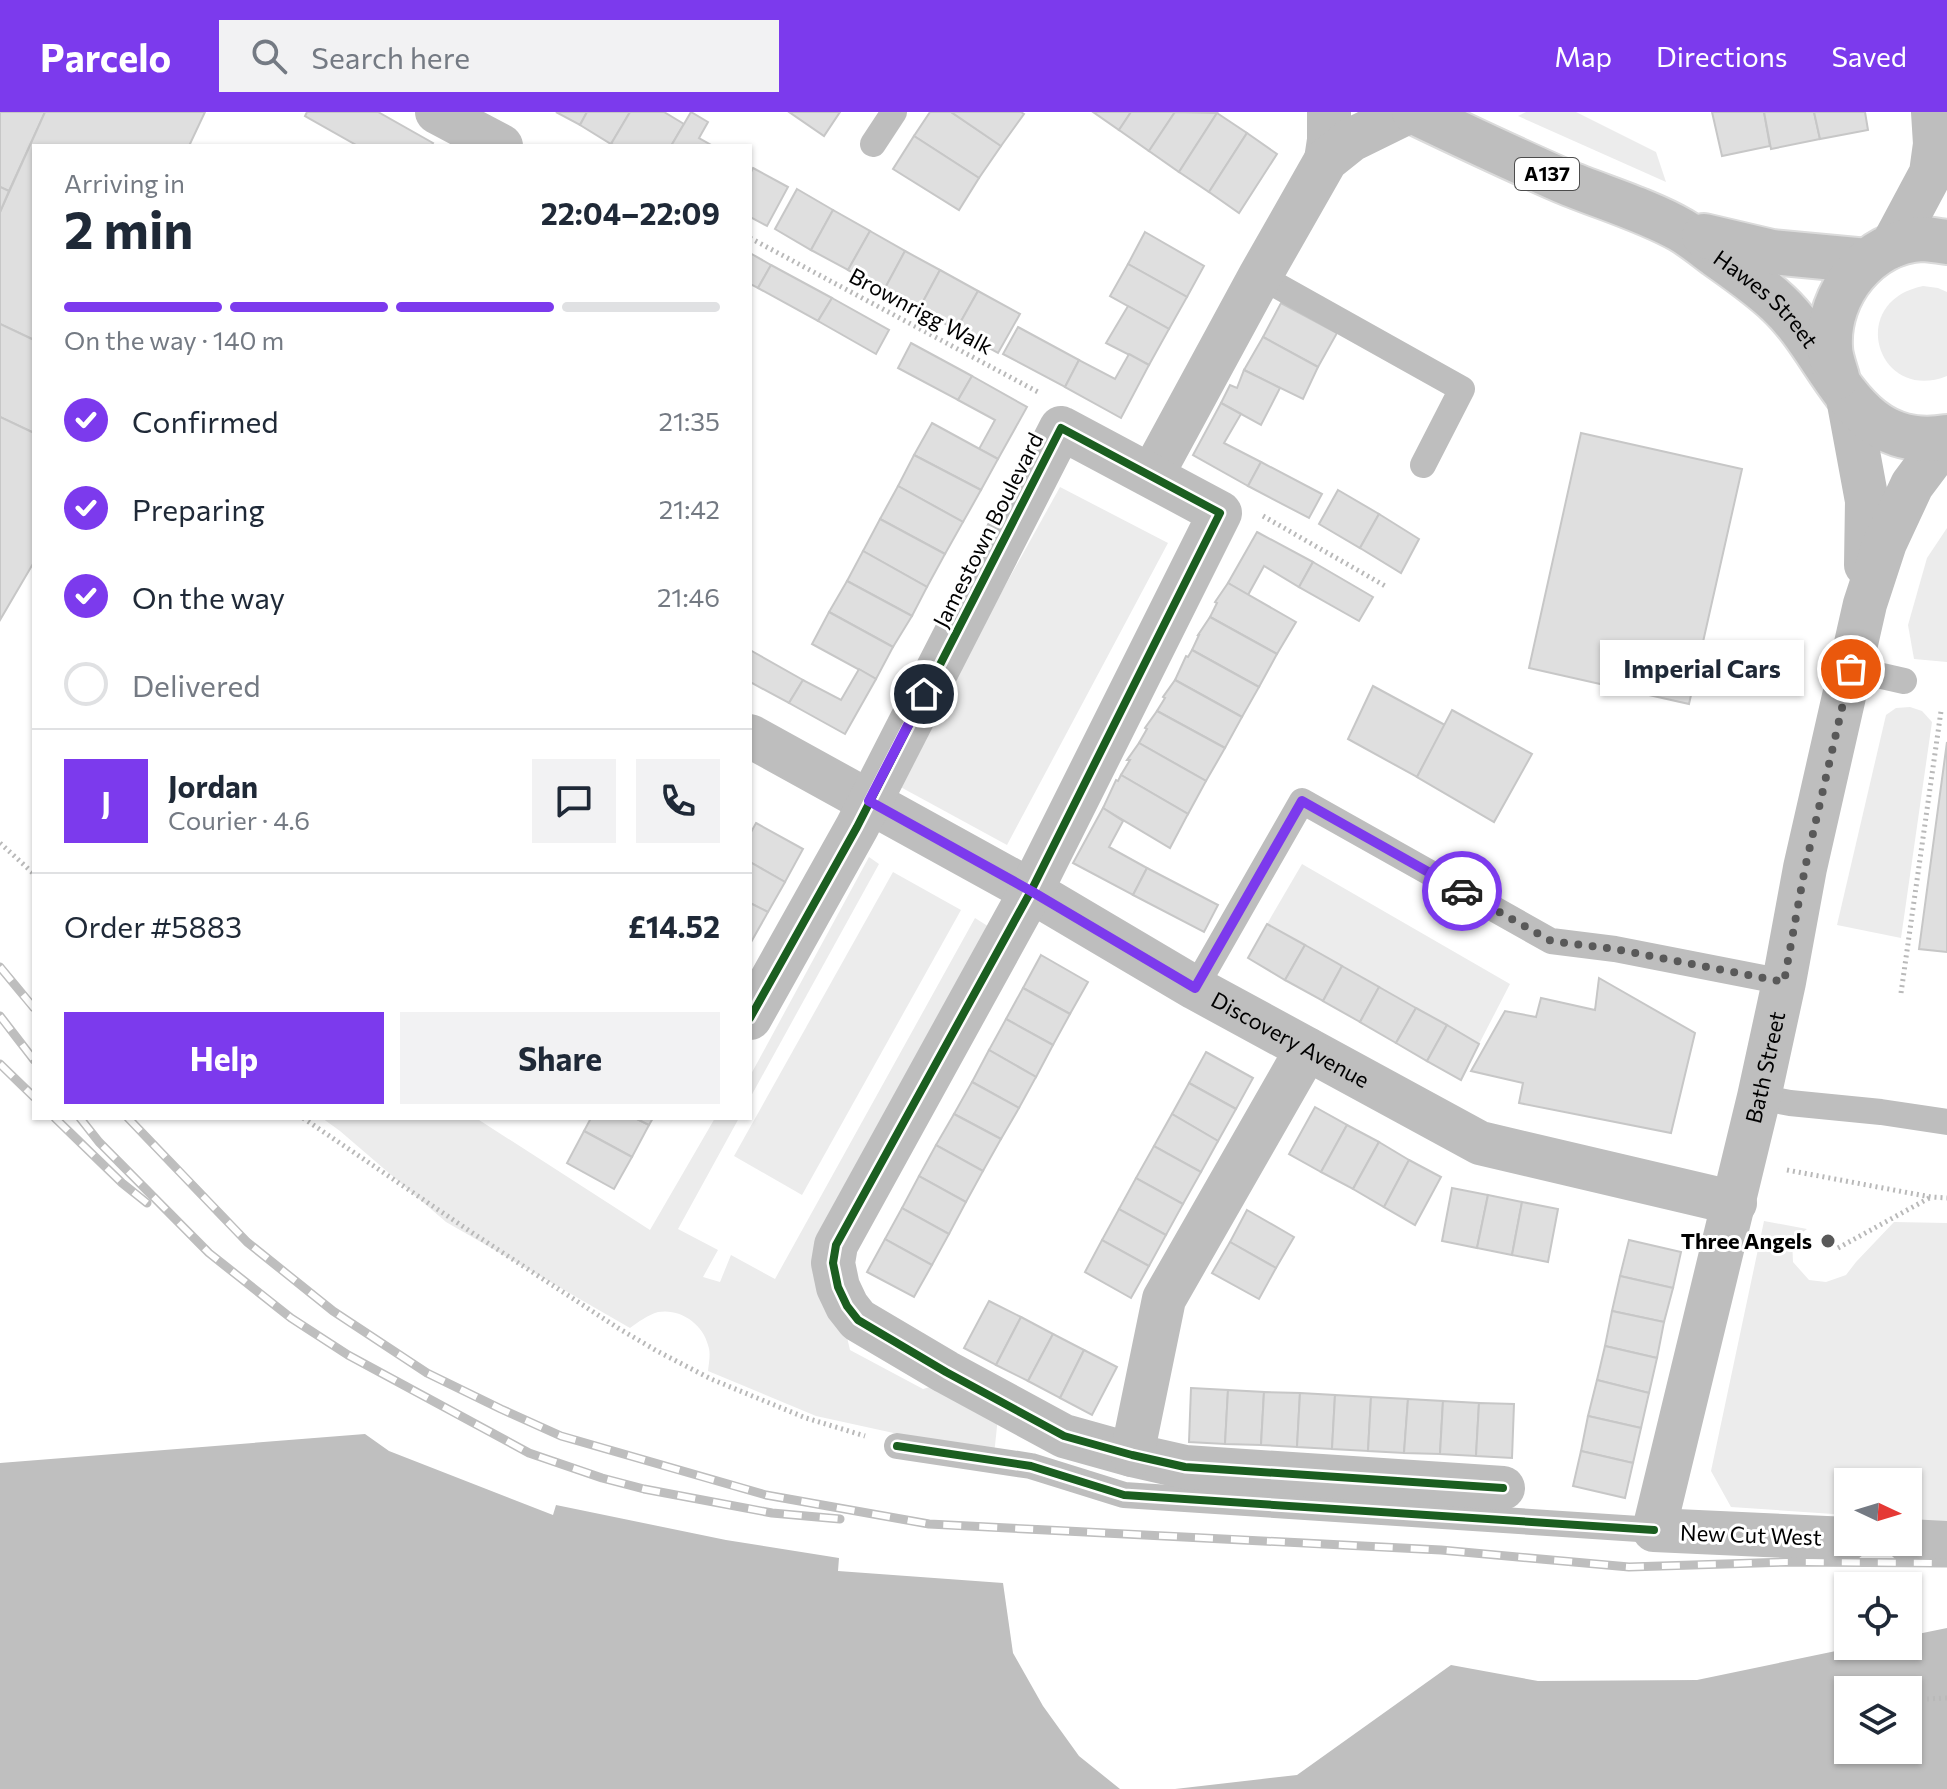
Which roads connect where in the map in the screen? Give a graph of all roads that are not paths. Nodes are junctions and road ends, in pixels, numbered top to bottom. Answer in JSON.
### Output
{"nodes":[{"id":1,"x":437,"y":112,"type":"edge"},
{"id":2,"x":894,"y":112,"type":"edge"},
{"id":3,"x":1329,"y":112,"type":"edge"},
{"id":4,"x":1408,"y":112,"type":"edge"},
{"id":5,"x":1414,"y":112,"type":"edge"},
{"id":6,"x":1933,"y":112,"type":"edge"},
{"id":7,"x":497,"y":144,"type":"edge"},
{"id":8,"x":873,"y":144,"type":"dead end"},
{"id":9,"x":1326,"y":160,"type":"junction"},
{"id":10,"x":1681,"y":230,"type":"junction"},
{"id":11,"x":1947,"y":242,"type":"edge"},
{"id":12,"x":1879,"y":254,"type":"junction"},
{"id":13,"x":1260,"y":276,"type":"junction"},
{"id":14,"x":1843,"y":389,"type":"junction"},
{"id":15,"x":1947,"y":437,"type":"edge"},
{"id":16,"x":1947,"y":445,"type":"edge"},
{"id":17,"x":1423,"y":465,"type":"dead end"},
{"id":18,"x":1152,"y":475,"type":"junction"},
{"id":19,"x":1865,"y":604,"type":"junction"},
{"id":20,"x":1851,"y":669,"type":"junction"},
{"id":21,"x":1904,"y":681,"type":"dead end"},
{"id":22,"x":752,"y":737,"type":"edge"},
{"id":23,"x":869,"y":801,"type":"junction"},
{"id":24,"x":1031,"y":891,"type":"junction"},
{"id":25,"x":1784,"y":982,"type":"junction"},
{"id":26,"x":1195,"y":988,"type":"junction"},
{"id":27,"x":752,"y":1014,"type":"edge"},
{"id":28,"x":1307,"y":1049,"type":"junction"},
{"id":29,"x":1759,"y":1097,"type":"junction"},
{"id":30,"x":1947,"y":1122,"type":"edge"},
{"id":31,"x":1739,"y":1182,"type":"junction"},
{"id":32,"x":897,"y":1446,"type":"road end"},
{"id":33,"x":1132,"y":1455,"type":"junction"},
{"id":34,"x":1503,"y":1488,"type":"dead end"},
{"id":35,"x":1654,"y":1530,"type":"junction"},
{"id":36,"x":1834,"y":1538,"type":"edge"},
{"id":37,"x":1922,"y":1542,"type":"edge"},
{"id":38,"x":1947,"y":1543,"type":"edge"}],
"edges":[{"from":1,"to":7,"type":"street"},
{"from":2,"to":8,"type":"lane"},
{"from":3,"to":9,"type":"street"},
{"from":4,"to":9,"type":"street"},
{"from":5,"to":10,"type":"street","name":"Hawes Street","number":"A137"},
{"from":6,"to":12,"type":"street"},
{"from":9,"to":13,"type":"street"},
{"from":10,"to":12,"type":"street","name":"Hawes Street","number":"A137"},
{"from":10,"to":14,"type":"street","name":"Hawes Street","number":"A137"},
{"from":11,"to":12,"type":"street","name":"Hawes Street","number":"A137"},
{"from":12,"to":14,"type":"street","name":"Hawes Street"},
{"from":13,"to":17,"type":"lane"},
{"from":13,"to":18,"type":"street"},
{"from":14,"to":15,"type":"street","name":"Hawes Street","number":"A137"},
{"from":14,"to":19,"type":"street","name":"Bath Street"},
{"from":16,"to":19,"type":"street","name":"Bath Street"},
{"from":18,"to":23,"type":"street","name":"Jamestown Boulevard"},
{"from":18,"to":24,"type":"street","name":"Jamestown Boulevard"},
{"from":19,"to":20,"type":"street","name":"Bath Street"},
{"from":20,"to":21,"type":"lane"},
{"from":20,"to":25,"type":"street","name":"Bath Street"},
{"from":22,"to":23,"type":"street","name":"Discovery Avenue"},
{"from":23,"to":24,"type":"street","name":"Discovery Avenue"},
{"from":23,"to":27,"type":"street","name":"Jamestown Boulevard"},
{"from":24,"to":26,"type":"street","name":"Discovery Avenue"},
{"from":24,"to":33,"type":"street"},
{"from":25,"to":26,"type":"lane"},
{"from":25,"to":29,"type":"street","name":"Bath Street"},
{"from":26,"to":28,"type":"street","name":"Discovery Avenue"},
{"from":28,"to":31,"type":"street","name":"Discovery Avenue"},
{"from":28,"to":33,"type":"street"},
{"from":29,"to":30,"type":"lane"},
{"from":29,"to":31,"type":"street","name":"Bath Street"},
{"from":31,"to":35,"type":"street","name":"Bath Street"},
{"from":32,"to":35,"type":"lane"},
{"from":33,"to":34,"type":"street"},
{"from":35,"to":36,"type":"street","name":"New Cut West"},
{"from":37,"to":38,"type":"street"}]}
